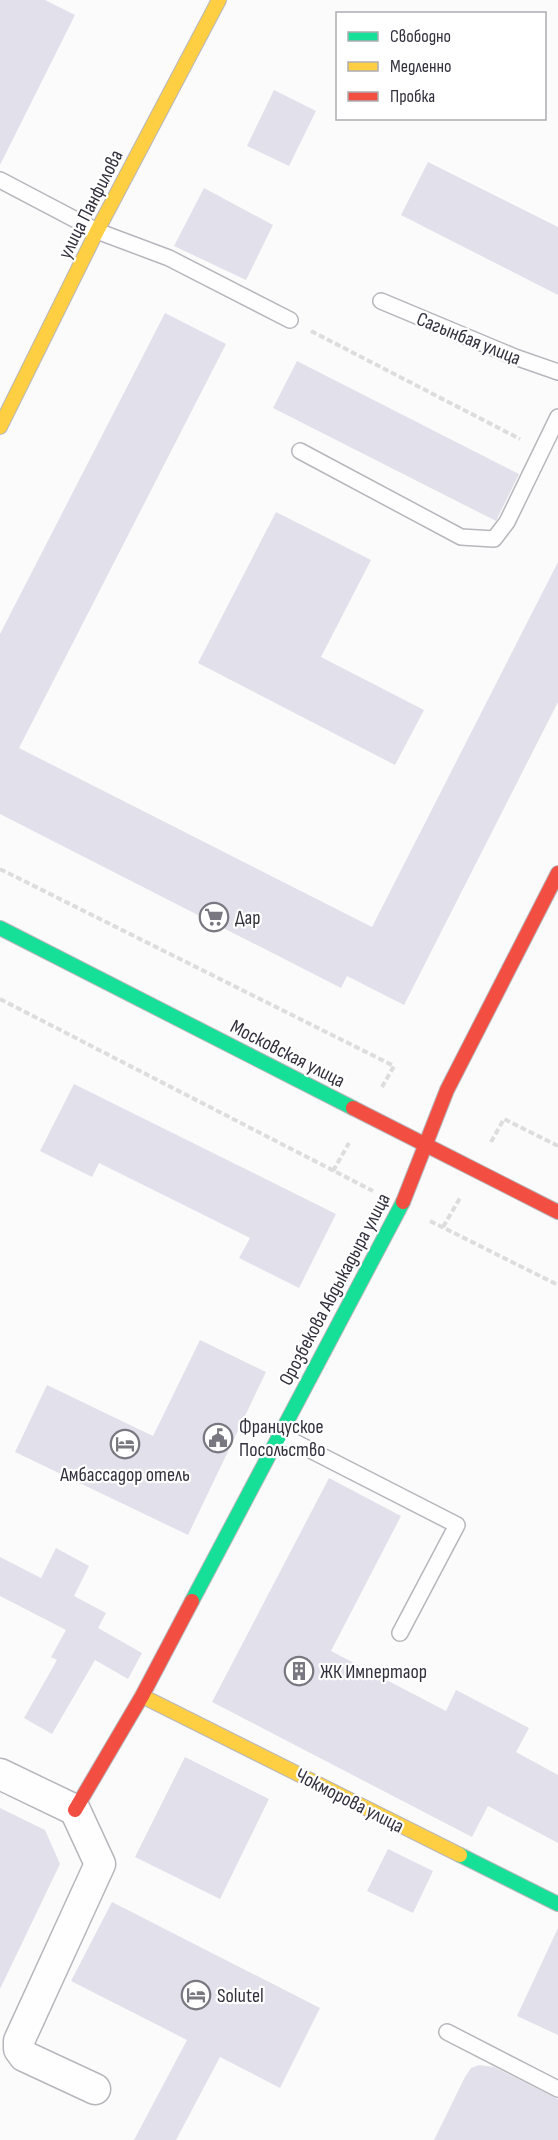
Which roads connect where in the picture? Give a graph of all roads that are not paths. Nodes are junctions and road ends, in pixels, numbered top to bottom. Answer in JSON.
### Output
{"nodes":[{"id":1,"x":219,"y":0,"type":"edge"},
{"id":2,"x":0,"y":180,"type":"edge"},
{"id":3,"x":98,"y":231,"type":"junction"},
{"id":4,"x":381,"y":302,"type":"dead end"},
{"id":5,"x":290,"y":320,"type":"road end"},
{"id":6,"x":558,"y":372,"type":"edge"},
{"id":7,"x":558,"y":417,"type":"edge"},
{"id":8,"x":0,"y":427,"type":"edge"},
{"id":9,"x":300,"y":452,"type":"dead end"},
{"id":10,"x":558,"y":873,"type":"edge"},
{"id":11,"x":0,"y":928,"type":"edge"},
{"id":12,"x":424,"y":1143,"type":"junction"},
{"id":13,"x":558,"y":1212,"type":"edge"},
{"id":14,"x":279,"y":1434,"type":"junction"},
{"id":15,"x":400,"y":1633,"type":"dead end"},
{"id":16,"x":142,"y":1696,"type":"junction"},
{"id":17,"x":0,"y":1774,"type":"edge"},
{"id":18,"x":75,"y":1810,"type":"junction"},
{"id":19,"x":558,"y":1904,"type":"edge"},
{"id":20,"x":447,"y":2032,"type":"dead end"},
{"id":21,"x":95,"y":2089,"type":"dead end"},
{"id":22,"x":558,"y":2089,"type":"edge"}],
"edges":[{"from":1,"to":3,"type":"street","name":"улица Панфилова"},
{"from":2,"to":3,"type":"lane"},
{"from":3,"to":5,"type":"lane"},
{"from":3,"to":8,"type":"street","name":"улица Панфилова"},
{"from":4,"to":6,"type":"lane","name":"Сагынбая улица"},
{"from":7,"to":9,"type":"lane"},
{"from":10,"to":12,"type":"street","name":"Орозбекова Абдыкадыра улица"},
{"from":11,"to":12,"type":"street","name":"Московская улица"},
{"from":12,"to":13,"type":"street","name":"Московская улица"},
{"from":12,"to":14,"type":"street","name":"Орозбекова Абдыкадыра улица"},
{"from":14,"to":15,"type":"lane"},
{"from":14,"to":16,"type":"street","name":"Орозбекова Абдыкадыра улица"},
{"from":16,"to":18,"type":"street","name":"Орозбекова Абдыкадыра улица"},
{"from":16,"to":19,"type":"street","name":"Чокморова улица"},
{"from":17,"to":18,"type":"street"},
{"from":18,"to":21,"type":"street"},
{"from":20,"to":22,"type":"lane"}]}
